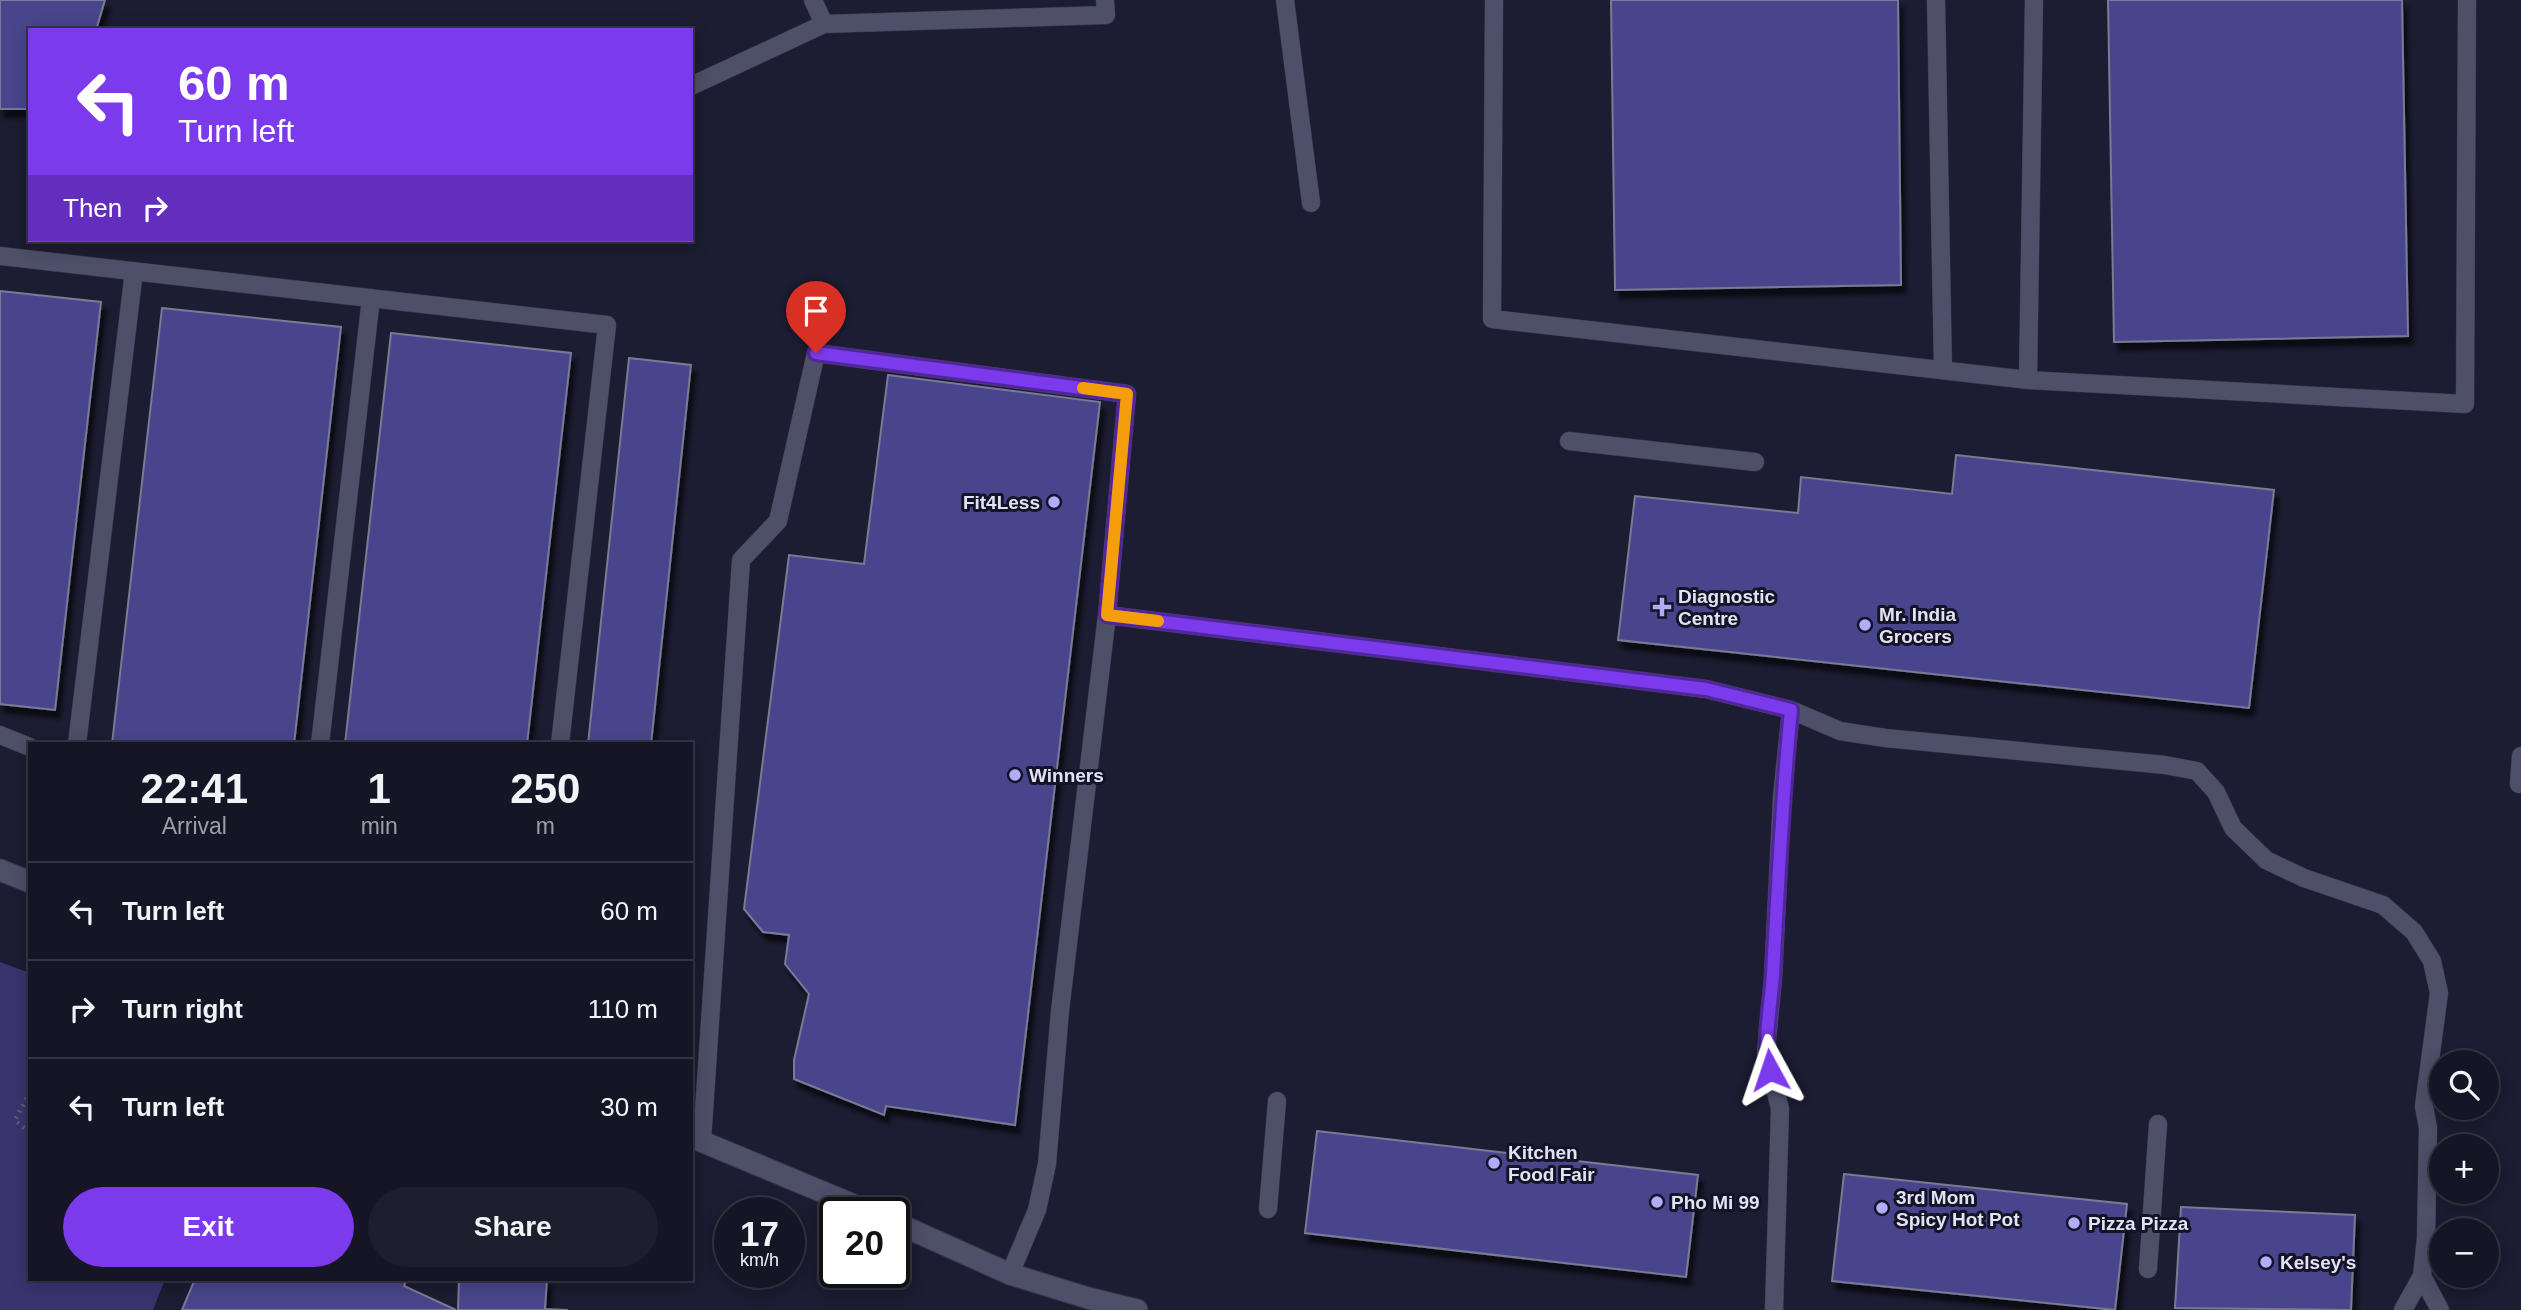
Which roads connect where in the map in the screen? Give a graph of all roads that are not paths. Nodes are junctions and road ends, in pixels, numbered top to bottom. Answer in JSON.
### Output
{"nodes":[{"id":1,"x":813,"y":0,"type":"edge"},
{"id":2,"x":1105,"y":0,"type":"edge"},
{"id":3,"x":1285,"y":0,"type":"edge"},
{"id":4,"x":1494,"y":0,"type":"edge"},
{"id":5,"x":1936,"y":0,"type":"edge"},
{"id":6,"x":2035,"y":0,"type":"edge"},
{"id":7,"x":2467,"y":0,"type":"edge"},
{"id":8,"x":824,"y":23,"type":"junction"},
{"id":9,"x":693,"y":85,"type":"edge"},
{"id":10,"x":1311,"y":203,"type":"dead end"},
{"id":11,"x":0,"y":256,"type":"edge"},
{"id":12,"x":134,"y":271,"type":"junction"},
{"id":13,"x":371,"y":298,"type":"junction"},
{"id":14,"x":1943,"y":370,"type":"junction"},
{"id":15,"x":2028,"y":380,"type":"junction"},
{"id":16,"x":1569,"y":441,"type":"dead end"},
{"id":17,"x":1755,"y":462,"type":"dead end"},
{"id":18,"x":1107,"y":615,"type":"junction"},
{"id":19,"x":1791,"y":710,"type":"junction"},
{"id":20,"x":0,"y":735,"type":"edge"},
{"id":21,"x":77,"y":742,"type":"edge"},
{"id":22,"x":320,"y":742,"type":"edge"},
{"id":23,"x":560,"y":742,"type":"edge"},
{"id":24,"x":28,"y":746,"type":"edge"},
{"id":25,"x":2521,"y":756,"type":"edge"},
{"id":26,"x":2519,"y":783,"type":"dead end"},
{"id":27,"x":0,"y":870,"type":"edge"},
{"id":28,"x":28,"y":881,"type":"edge"},
{"id":29,"x":1277,"y":1101,"type":"dead end"},
{"id":30,"x":2158,"y":1124,"type":"dead end"},
{"id":31,"x":697,"y":1139,"type":"edge"},
{"id":32,"x":835,"y":1197,"type":"edge"},
{"id":33,"x":1268,"y":1209,"type":"dead end"},
{"id":34,"x":910,"y":1229,"type":"edge"},
{"id":35,"x":2148,"y":1269,"type":"dead end"},
{"id":36,"x":1010,"y":1273,"type":"junction"},
{"id":37,"x":2421,"y":1276,"type":"junction"},
{"id":38,"x":1137,"y":1310,"type":"edge"},
{"id":39,"x":1774,"y":1310,"type":"edge"},
{"id":40,"x":2403,"y":1310,"type":"edge"},
{"id":41,"x":2440,"y":1310,"type":"edge"}],
"edges":[{"from":1,"to":8,"type":"lane"},
{"from":2,"to":8,"type":"lane"},
{"from":3,"to":10,"type":"lane"},
{"from":4,"to":14,"type":"lane"},
{"from":5,"to":14,"type":"lane"},
{"from":6,"to":15,"type":"lane"},
{"from":7,"to":15,"type":"lane"},
{"from":8,"to":9,"type":"lane"},
{"from":11,"to":12,"type":"lane"},
{"from":12,"to":13,"type":"lane"},
{"from":12,"to":21,"type":"lane"},
{"from":13,"to":22,"type":"lane"},
{"from":13,"to":23,"type":"lane"},
{"from":14,"to":15,"type":"lane"},
{"from":16,"to":17,"type":"lane"},
{"from":18,"to":19,"type":"lane"},
{"from":18,"to":31,"type":"lane"},
{"from":18,"to":36,"type":"lane"},
{"from":19,"to":37,"type":"lane"},
{"from":19,"to":39,"type":"lane"},
{"from":20,"to":24,"type":"lane"},
{"from":25,"to":26,"type":"lane"},
{"from":27,"to":28,"type":"street"},
{"from":29,"to":33,"type":"lane"},
{"from":30,"to":35,"type":"lane"},
{"from":31,"to":32,"type":"street"},
{"from":34,"to":36,"type":"street"},
{"from":36,"to":38,"type":"street"},
{"from":37,"to":40,"type":"lane"},
{"from":37,"to":41,"type":"lane"}]}
